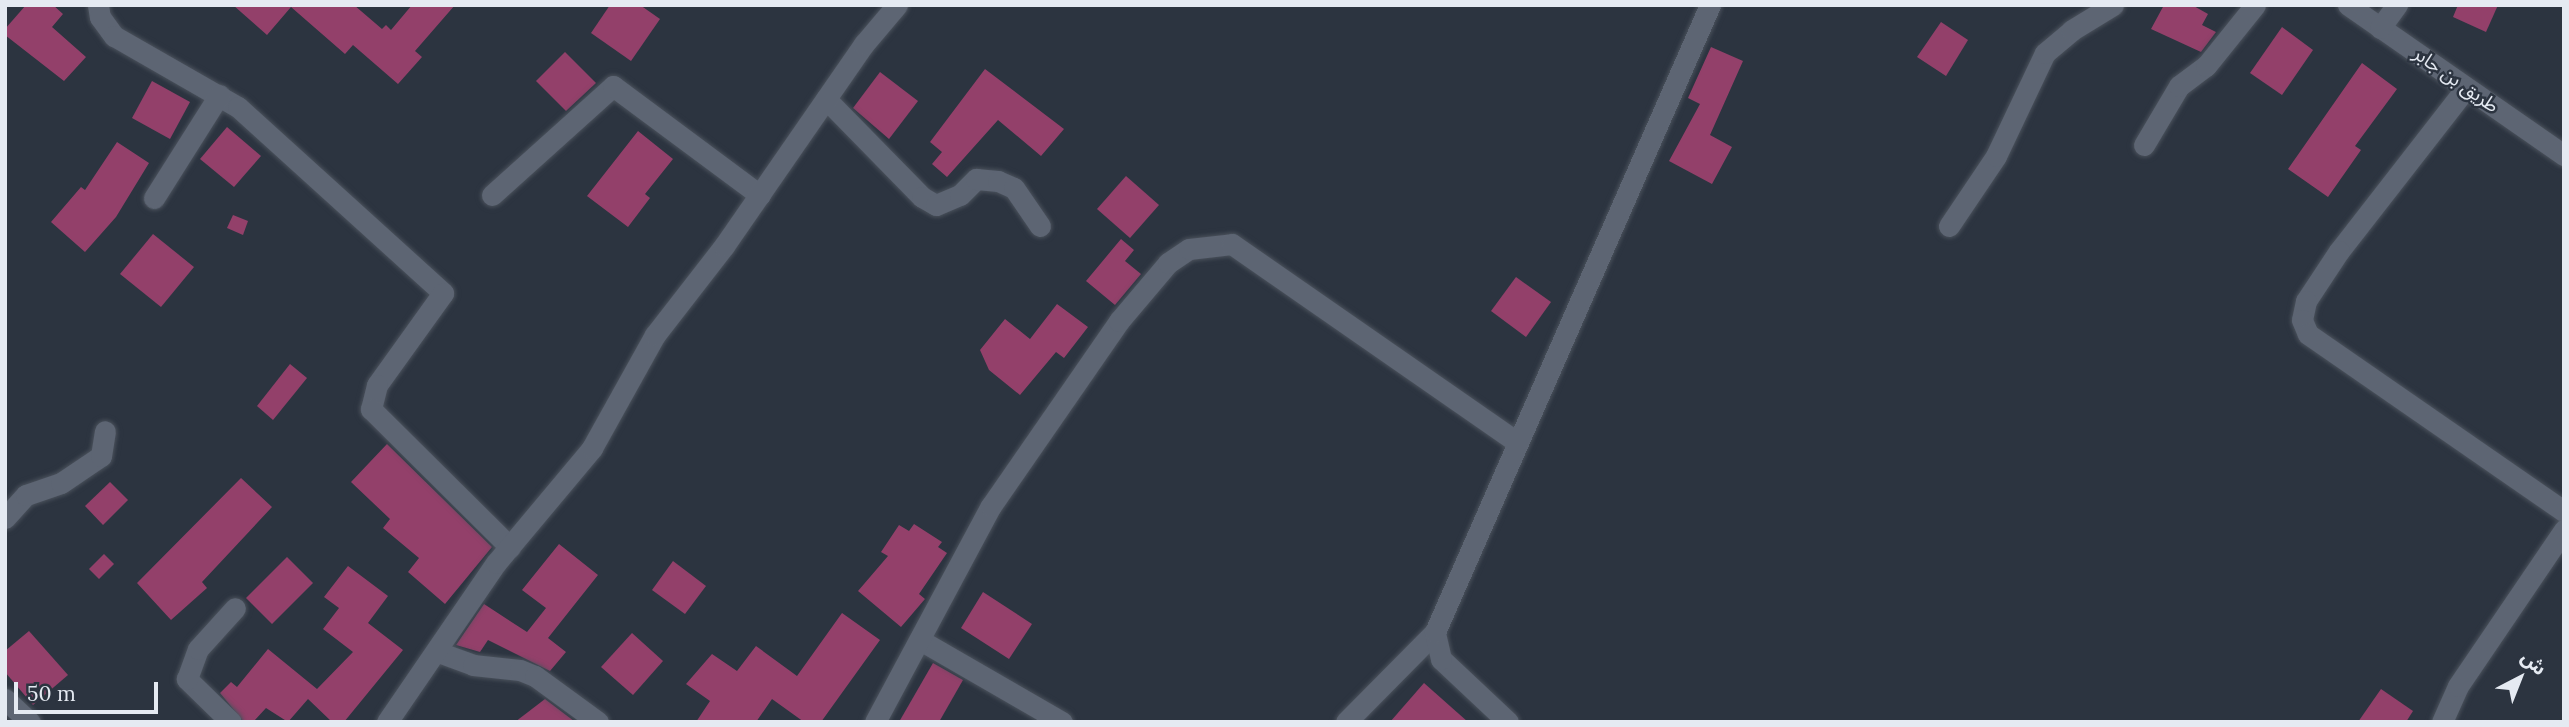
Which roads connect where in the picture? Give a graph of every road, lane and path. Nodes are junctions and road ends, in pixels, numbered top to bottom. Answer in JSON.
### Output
{"nodes":[{"id":1,"x":98,"y":5,"type":"edge"},
{"id":2,"x":897,"y":5,"type":"edge"},
{"id":3,"x":1710,"y":5,"type":"edge"},
{"id":4,"x":2113,"y":5,"type":"edge"},
{"id":5,"x":2255,"y":5,"type":"edge"},
{"id":6,"x":2348,"y":5,"type":"edge"},
{"id":7,"x":2397,"y":5,"type":"edge"},
{"id":8,"x":2380,"y":28,"type":"junction"},
{"id":9,"x":2466,"y":88,"type":"junction"},
{"id":10,"x":219,"y":95,"type":"junction"},
{"id":11,"x":826,"y":99,"type":"junction"},
{"id":12,"x":2144,"y":145,"type":"dead end"},
{"id":13,"x":2564,"y":155,"type":"edge"},
{"id":14,"x":492,"y":195,"type":"dead end"},
{"id":15,"x":760,"y":195,"type":"junction"},
{"id":16,"x":154,"y":198,"type":"dead end"},
{"id":17,"x":1040,"y":226,"type":"dead end"},
{"id":18,"x":1949,"y":226,"type":"dead end"},
{"id":19,"x":105,"y":431,"type":"dead end"},
{"id":20,"x":1518,"y":443,"type":"junction"},
{"id":21,"x":2564,"y":511,"type":"edge"},
{"id":22,"x":5,"y":518,"type":"edge"},
{"id":23,"x":2564,"y":530,"type":"edge"},
{"id":24,"x":510,"y":547,"type":"junction"},
{"id":25,"x":235,"y":608,"type":"dead end"},
{"id":26,"x":1435,"y":632,"type":"junction"},
{"id":27,"x":920,"y":640,"type":"junction"},
{"id":28,"x":438,"y":652,"type":"junction"},
{"id":29,"x":230,"y":722,"type":"edge"},
{"id":30,"x":387,"y":722,"type":"edge"},
{"id":31,"x":598,"y":722,"type":"edge"},
{"id":32,"x":874,"y":722,"type":"edge"},
{"id":33,"x":1062,"y":722,"type":"edge"},
{"id":34,"x":1346,"y":722,"type":"edge"},
{"id":35,"x":1508,"y":722,"type":"edge"},
{"id":36,"x":2442,"y":722,"type":"edge"}],
"edges":[{"from":1,"to":10,"type":"street"},
{"from":2,"to":11,"type":"street"},
{"from":3,"to":20,"type":"street"},
{"from":4,"to":18,"type":"street"},
{"from":5,"to":12,"type":"street"},
{"from":6,"to":8,"type":"street","name":"طريق بن جابر"},
{"from":7,"to":8,"type":"street"},
{"from":8,"to":9,"type":"street","name":"طريق بن جابر"},
{"from":9,"to":13,"type":"street","name":"طريق بن جابر"},
{"from":9,"to":21,"type":"street"},
{"from":10,"to":16,"type":"street"},
{"from":10,"to":24,"type":"street"},
{"from":11,"to":15,"type":"street"},
{"from":11,"to":17,"type":"street"},
{"from":14,"to":15,"type":"street"},
{"from":15,"to":24,"type":"street"},
{"from":19,"to":22,"type":"street"},
{"from":20,"to":26,"type":"street"},
{"from":20,"to":27,"type":"street"},
{"from":23,"to":36,"type":"street"},
{"from":24,"to":28,"type":"street"},
{"from":25,"to":29,"type":"street"},
{"from":26,"to":34,"type":"street"},
{"from":26,"to":35,"type":"street"},
{"from":27,"to":32,"type":"street"},
{"from":27,"to":33,"type":"street"},
{"from":28,"to":30,"type":"street"},
{"from":28,"to":31,"type":"street"}]}
